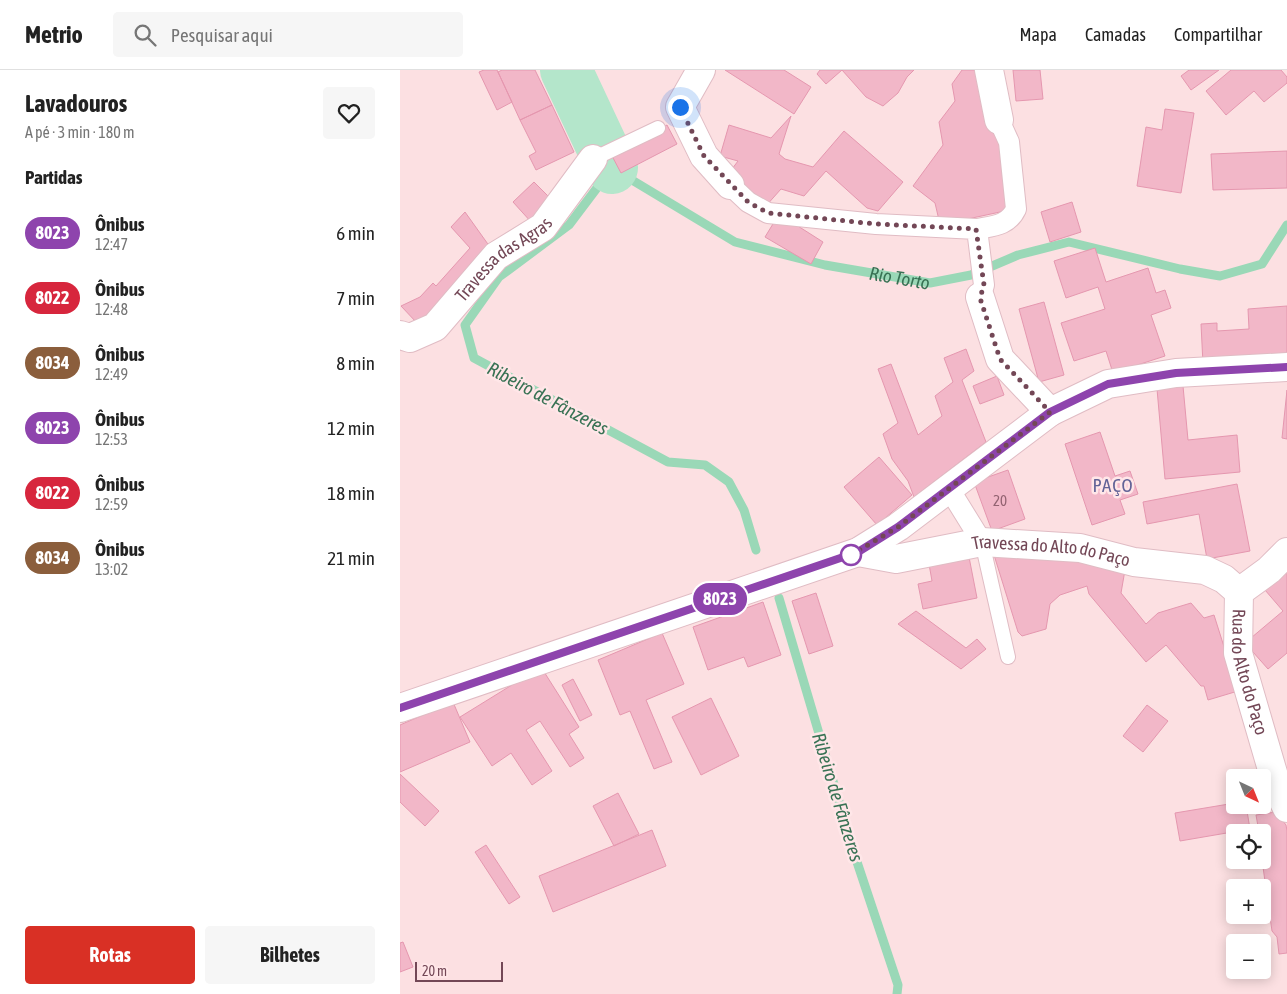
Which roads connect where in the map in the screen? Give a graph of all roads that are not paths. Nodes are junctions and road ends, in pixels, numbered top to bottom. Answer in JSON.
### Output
{"nodes":[{"id":1,"x":701,"y":70,"type":"edge"},
{"id":2,"x":989,"y":70,"type":"edge"},
{"id":3,"x":999,"y":120,"type":"joint"},
{"id":4,"x":658,"y":128,"type":"dead end"},
{"id":5,"x":605,"y":154,"type":"joint"},
{"id":6,"x":730,"y":185,"type":"joint"},
{"id":7,"x":976,"y":229,"type":"junction"},
{"id":8,"x":982,"y":291,"type":"joint"},
{"id":9,"x":400,"y":335,"type":"edge"},
{"id":10,"x":1287,"y":367,"type":"edge"},
{"id":11,"x":1050,"y":412,"type":"junction"},
{"id":12,"x":948,"y":487,"type":"junction"},
{"id":13,"x":982,"y":542,"type":"junction"},
{"id":14,"x":858,"y":552,"type":"junction"},
{"id":15,"x":1287,"y":552,"type":"edge"},
{"id":16,"x":1239,"y":592,"type":"junction"},
{"id":17,"x":1008,"y":657,"type":"dead end"},
{"id":18,"x":400,"y":708,"type":"edge"},
{"id":19,"x":1287,"y":808,"type":"edge"}],
"edges":[{"from":1,"to":6,"type":"street"},
{"from":2,"to":3,"type":"street"},
{"from":3,"to":7,"type":"street"},
{"from":4,"to":5,"type":"lane"},
{"from":5,"to":9,"type":"street","name":"Travessa das Agras"},
{"from":6,"to":7,"type":"street"},
{"from":7,"to":8,"type":"street"},
{"from":8,"to":11,"type":"street"},
{"from":10,"to":11,"type":"street"},
{"from":11,"to":12,"type":"street"},
{"from":12,"to":13,"type":"street"},
{"from":12,"to":14,"type":"street"},
{"from":13,"to":14,"type":"street","name":"Travessa do Alto do Paço"},
{"from":13,"to":16,"type":"street","name":"Travessa do Alto do Paço"},
{"from":13,"to":17,"type":"lane"},
{"from":14,"to":18,"type":"street"},
{"from":15,"to":16,"type":"street","name":"Rua do Alto do Paço"},
{"from":16,"to":19,"type":"street","name":"Rua do Alto do Paço"}]}
